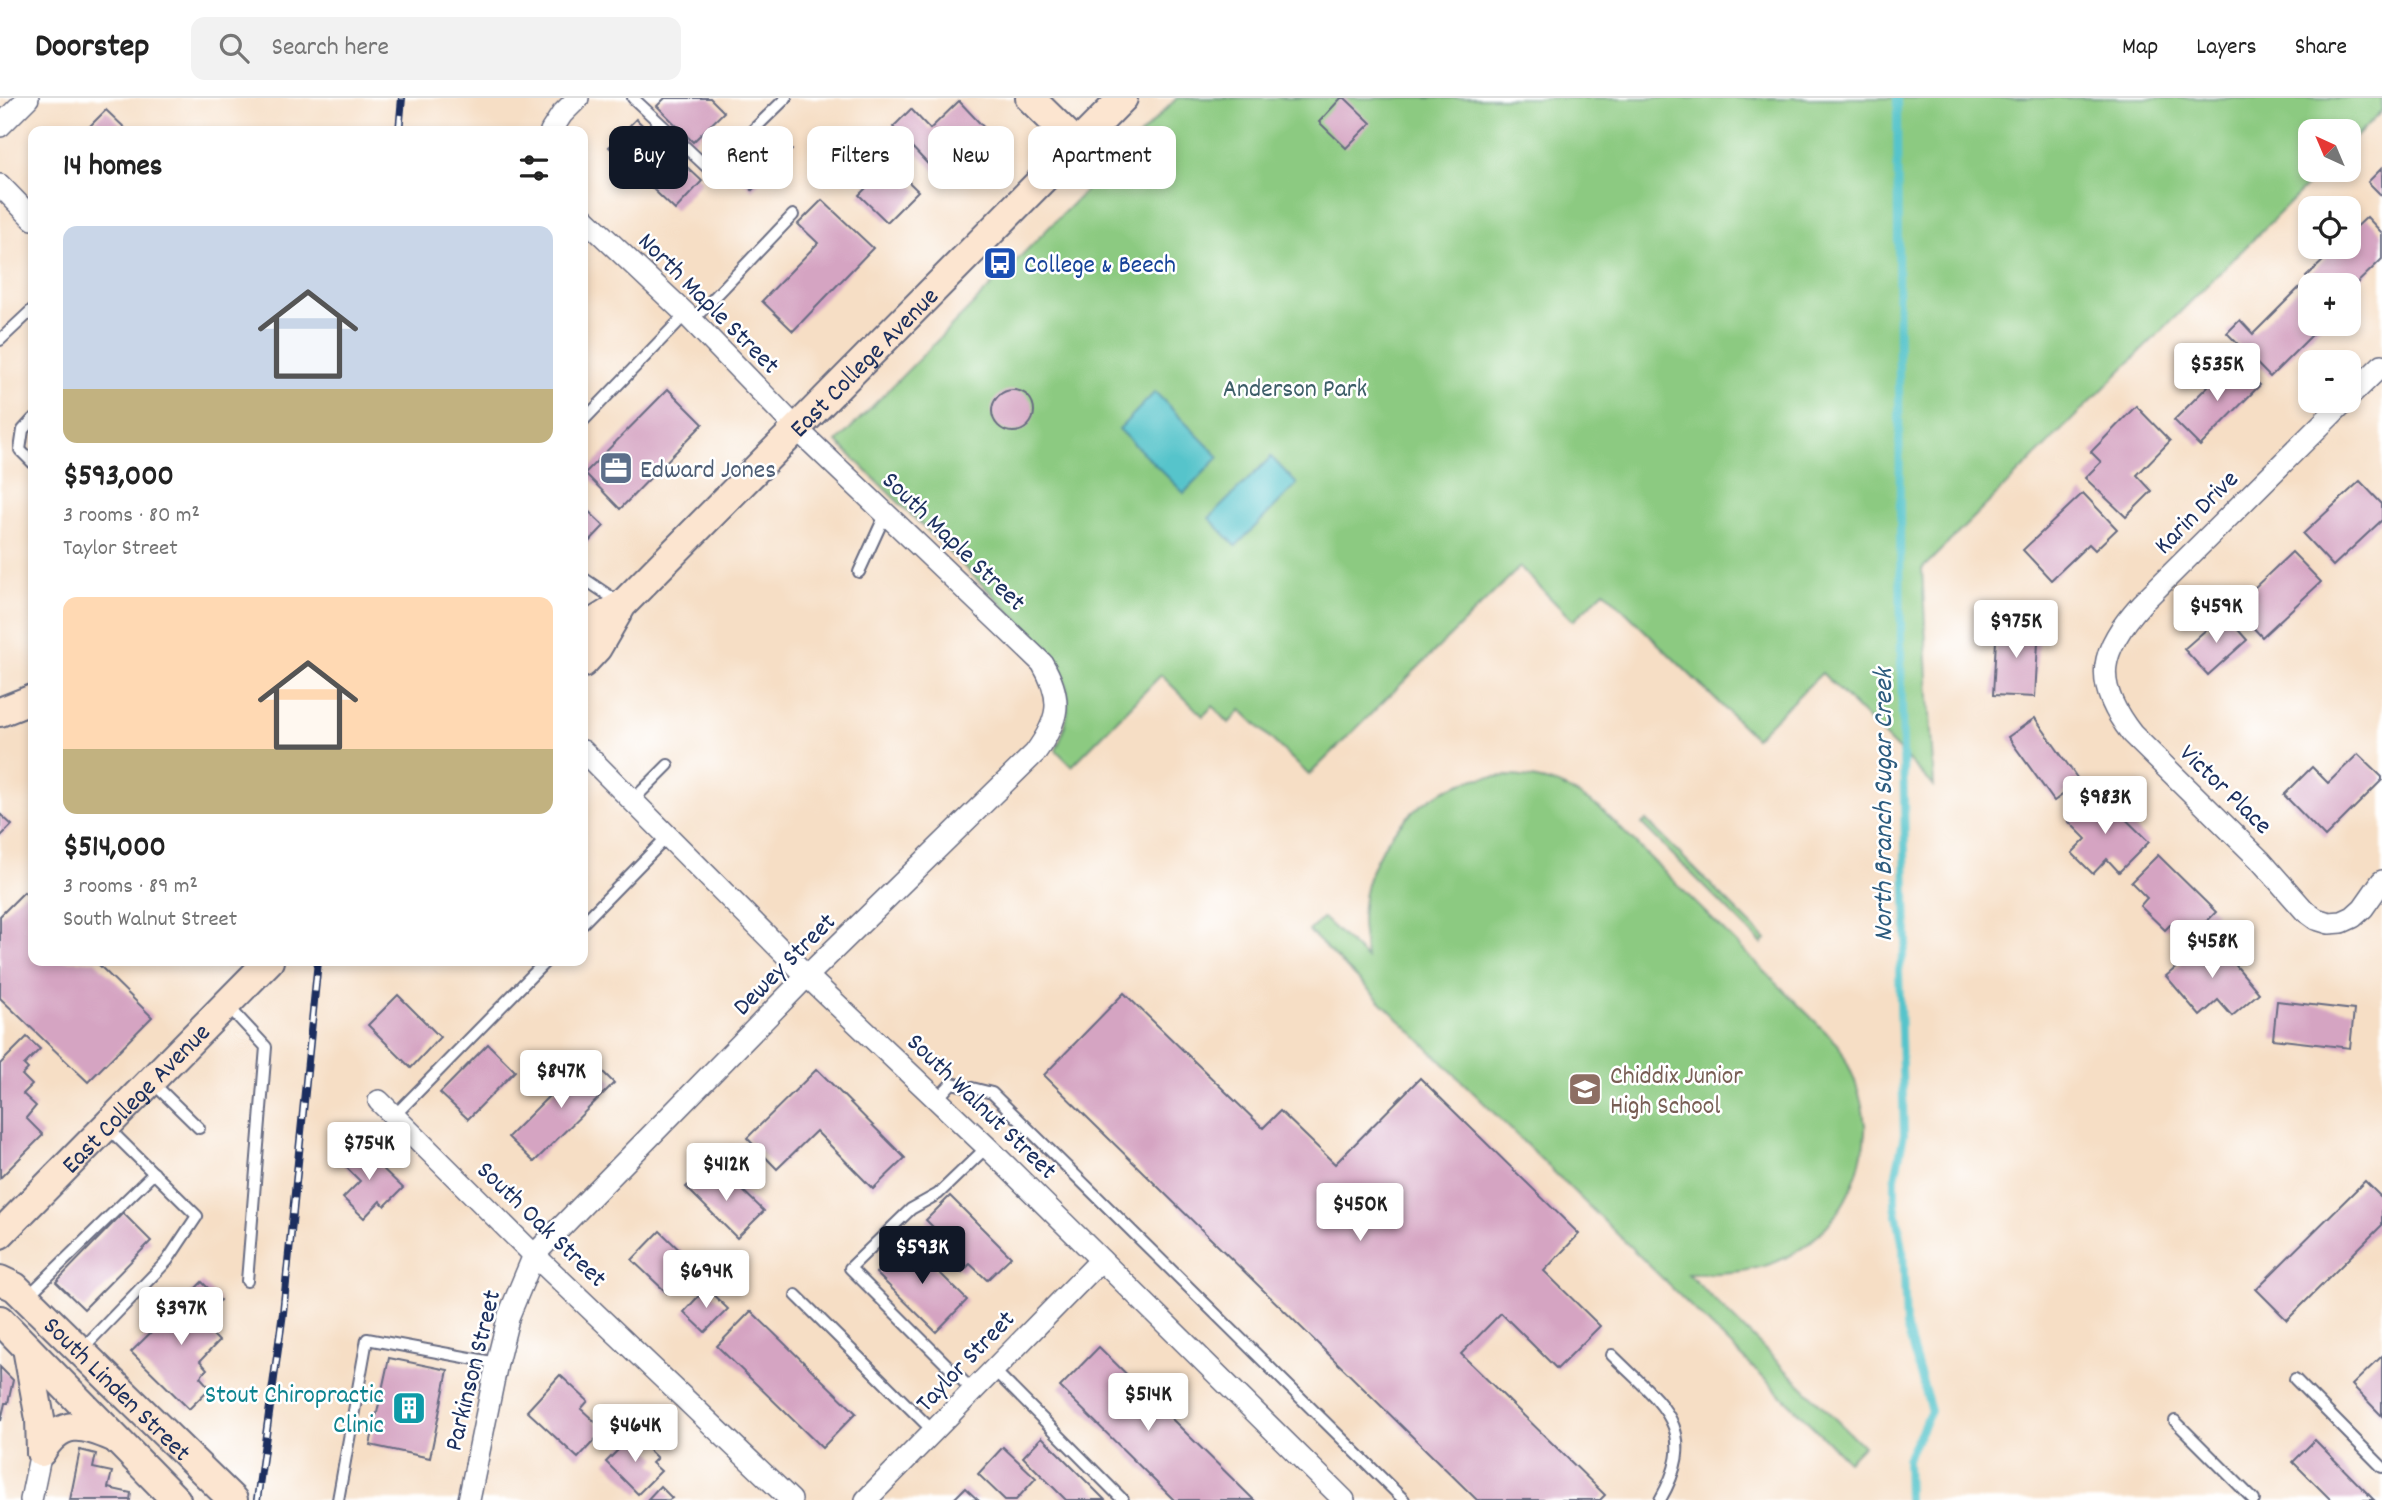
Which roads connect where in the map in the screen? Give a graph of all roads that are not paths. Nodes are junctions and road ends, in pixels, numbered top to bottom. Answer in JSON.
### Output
{"nodes":[{"id":1,"x":28,"y":98,"type":"edge"},
{"id":2,"x":578,"y":98,"type":"edge"},
{"id":3,"x":633,"y":98,"type":"edge"},
{"id":4,"x":786,"y":98,"type":"edge"},
{"id":5,"x":1030,"y":98,"type":"edge"},
{"id":6,"x":1123,"y":98,"type":"edge"},
{"id":7,"x":0,"y":126,"type":"edge"},
{"id":8,"x":554,"y":126,"type":"edge"},
{"id":9,"x":1059,"y":126,"type":"edge"},
{"id":10,"x":1095,"y":126,"type":"edge"},
{"id":11,"x":0,"y":186,"type":"edge"},
{"id":12,"x":1033,"y":189,"type":"edge"},
{"id":13,"x":28,"y":214,"type":"edge"},
{"id":14,"x":793,"y":215,"type":"dead end"},
{"id":15,"x":588,"y":222,"type":"edge"},
{"id":16,"x":28,"y":314,"type":"edge"},
{"id":17,"x":689,"y":318,"type":"junction"},
{"id":18,"x":0,"y":341,"type":"edge"},
{"id":19,"x":2382,"y":365,"type":"edge"},
{"id":20,"x":2361,"y":385,"type":"edge"},
{"id":21,"x":2333,"y":413,"type":"edge"},
{"id":22,"x":588,"y":416,"type":"edge"},
{"id":23,"x":28,"y":424,"type":"edge"},
{"id":24,"x":797,"y":429,"type":"junction"},
{"id":25,"x":28,"y":458,"type":"edge"},
{"id":26,"x":886,"y":513,"type":"junction"},
{"id":27,"x":859,"y":572,"type":"dead end"},
{"id":28,"x":588,"y":581,"type":"edge"},
{"id":29,"x":622,"y":605,"type":"junction"},
{"id":30,"x":588,"y":626,"type":"edge"},
{"id":31,"x":588,"y":658,"type":"edge"},
{"id":32,"x":2106,"y":673,"type":"joint"},
{"id":33,"x":28,"y":701,"type":"edge"},
{"id":34,"x":1057,"y":703,"type":"joint"},
{"id":35,"x":0,"y":712,"type":"edge"},
{"id":36,"x":588,"y":756,"type":"edge"},
{"id":37,"x":668,"y":765,"type":"dead end"},
{"id":38,"x":632,"y":800,"type":"junction"},
{"id":39,"x":668,"y":836,"type":"junction"},
{"id":40,"x":2382,"y":881,"type":"edge"},
{"id":41,"x":588,"y":918,"type":"edge"},
{"id":42,"x":265,"y":966,"type":"edge"},
{"id":43,"x":541,"y":966,"type":"edge"},
{"id":44,"x":807,"y":976,"type":"junction"},
{"id":45,"x":226,"y":1004,"type":"junction"},
{"id":46,"x":151,"y":1080,"type":"junction"},
{"id":47,"x":937,"y":1100,"type":"junction"},
{"id":48,"x":386,"y":1109,"type":"joint"},
{"id":49,"x":106,"y":1126,"type":"junction"},
{"id":50,"x":199,"y":1128,"type":"dead end"},
{"id":51,"x":986,"y":1147,"type":"junction"},
{"id":52,"x":154,"y":1173,"type":"junction"},
{"id":53,"x":0,"y":1234,"type":"edge"},
{"id":54,"x":534,"y":1255,"type":"junction"},
{"id":55,"x":1101,"y":1260,"type":"junction"},
{"id":56,"x":0,"y":1280,"type":"edge"},
{"id":57,"x":247,"y":1280,"type":"dead end"},
{"id":58,"x":796,"y":1295,"type":"dead end"},
{"id":59,"x":27,"y":1298,"type":"junction"},
{"id":60,"x":0,"y":1320,"type":"edge"},
{"id":61,"x":27,"y":1348,"type":"junction"},
{"id":62,"x":80,"y":1351,"type":"junction"},
{"id":63,"x":1612,"y":1356,"type":"dead end"},
{"id":64,"x":497,"y":1363,"type":"junction"},
{"id":65,"x":994,"y":1370,"type":"junction"},
{"id":66,"x":2295,"y":1379,"type":"dead end"},
{"id":67,"x":973,"y":1391,"type":"junction"},
{"id":68,"x":2175,"y":1422,"type":"dead end"},
{"id":69,"x":933,"y":1431,"type":"junction"},
{"id":70,"x":115,"y":1437,"type":"junction"},
{"id":71,"x":41,"y":1452,"type":"junction"},
{"id":72,"x":2382,"y":1467,"type":"edge"},
{"id":73,"x":31,"y":1500,"type":"edge"},
{"id":74,"x":176,"y":1500,"type":"edge"},
{"id":75,"x":233,"y":1500,"type":"edge"},
{"id":76,"x":338,"y":1500,"type":"edge"},
{"id":77,"x":470,"y":1500,"type":"edge"},
{"id":78,"x":791,"y":1500,"type":"edge"},
{"id":79,"x":866,"y":1500,"type":"edge"},
{"id":80,"x":1123,"y":1500,"type":"edge"},
{"id":81,"x":1343,"y":1500,"type":"edge"},
{"id":82,"x":1404,"y":1500,"type":"edge"},
{"id":83,"x":1660,"y":1500,"type":"edge"},
{"id":84,"x":2253,"y":1500,"type":"edge"}],
"edges":[{"from":1,"to":7,"type":"street"},
{"from":2,"to":8,"type":"street"},
{"from":3,"to":4,"type":"lane"},
{"from":5,"to":9,"type":"main road"},
{"from":6,"to":10,"type":"main road","name":"East College Avenue"},
{"from":11,"to":13,"type":"street"},
{"from":12,"to":24,"type":"main road","name":"East College Avenue"},
{"from":14,"to":17,"type":"lane"},
{"from":15,"to":17,"type":"street","name":"North Maple Street"},
{"from":16,"to":18,"type":"lane"},
{"from":17,"to":22,"type":"lane"},
{"from":17,"to":24,"type":"street","name":"North Maple Street"},
{"from":19,"to":20,"type":"street","name":"Karin Drive"},
{"from":21,"to":32,"type":"street","name":"Karin Drive"},
{"from":23,"to":25,"type":"lane"},
{"from":24,"to":26,"type":"street","name":"South Maple Street"},
{"from":24,"to":29,"type":"main road","name":"East College Avenue"},
{"from":26,"to":27,"type":"lane"},
{"from":26,"to":34,"type":"street","name":"South Maple Street"},
{"from":28,"to":29,"type":"lane"},
{"from":29,"to":30,"type":"main road"},
{"from":29,"to":31,"type":"main road","name":"East College Avenue"},
{"from":32,"to":40,"type":"street","name":"Victor Place"},
{"from":33,"to":35,"type":"main road"},
{"from":34,"to":44,"type":"street","name":"Dewey Street"},
{"from":36,"to":38,"type":"street","name":"South Walnut Street"},
{"from":37,"to":38,"type":"lane"},
{"from":38,"to":39,"type":"street","name":"South Walnut Street"},
{"from":39,"to":41,"type":"lane"},
{"from":39,"to":44,"type":"street","name":"South Walnut Street"},
{"from":42,"to":45,"type":"main road","name":"East College Avenue"},
{"from":43,"to":48,"type":"lane"},
{"from":44,"to":47,"type":"street","name":"South Walnut Street"},
{"from":44,"to":54,"type":"street","name":"Dewey Street"},
{"from":45,"to":46,"type":"main road","name":"East College Avenue"},
{"from":45,"to":57,"type":"lane"},
{"from":46,"to":49,"type":"main road","name":"East College Avenue"},
{"from":46,"to":50,"type":"lane"},
{"from":47,"to":51,"type":"street","name":"South Walnut Street"},
{"from":47,"to":82,"type":"lane"},
{"from":48,"to":54,"type":"street","name":"South Oak Street"},
{"from":49,"to":52,"type":"lane"},
{"from":49,"to":53,"type":"main road","name":"East College Avenue"},
{"from":51,"to":55,"type":"street","name":"South Walnut Street"},
{"from":51,"to":67,"type":"lane"},
{"from":52,"to":59,"type":"lane"},
{"from":52,"to":62,"type":"lane"},
{"from":54,"to":64,"type":"street","name":"Parkinson Street"},
{"from":54,"to":78,"type":"street","name":"South Oak Street"},
{"from":55,"to":65,"type":"street","name":"Taylor Street"},
{"from":55,"to":81,"type":"street","name":"South Walnut Street"},
{"from":56,"to":59,"type":"main road","name":"South Linden Street"},
{"from":58,"to":69,"type":"lane"},
{"from":59,"to":62,"type":"main road","name":"South Linden Street"},
{"from":60,"to":61,"type":"main road","name":"South Linden Street"},
{"from":61,"to":70,"type":"main road","name":"South Linden Street"},
{"from":61,"to":71,"type":"main road"},
{"from":62,"to":75,"type":"main road","name":"South Linden Street"},
{"from":63,"to":83,"type":"lane"},
{"from":64,"to":76,"type":"lane"},
{"from":64,"to":77,"type":"street","name":"Parkinson Street"},
{"from":65,"to":67,"type":"street","name":"Taylor Street"},
{"from":65,"to":80,"type":"lane"},
{"from":66,"to":72,"type":"lane"},
{"from":67,"to":69,"type":"street","name":"Taylor Street"},
{"from":68,"to":84,"type":"lane"},
{"from":69,"to":79,"type":"street","name":"Taylor Street"},
{"from":70,"to":71,"type":"main road"},
{"from":70,"to":74,"type":"main road","name":"South Linden Street"},
{"from":71,"to":73,"type":"street"}]}
